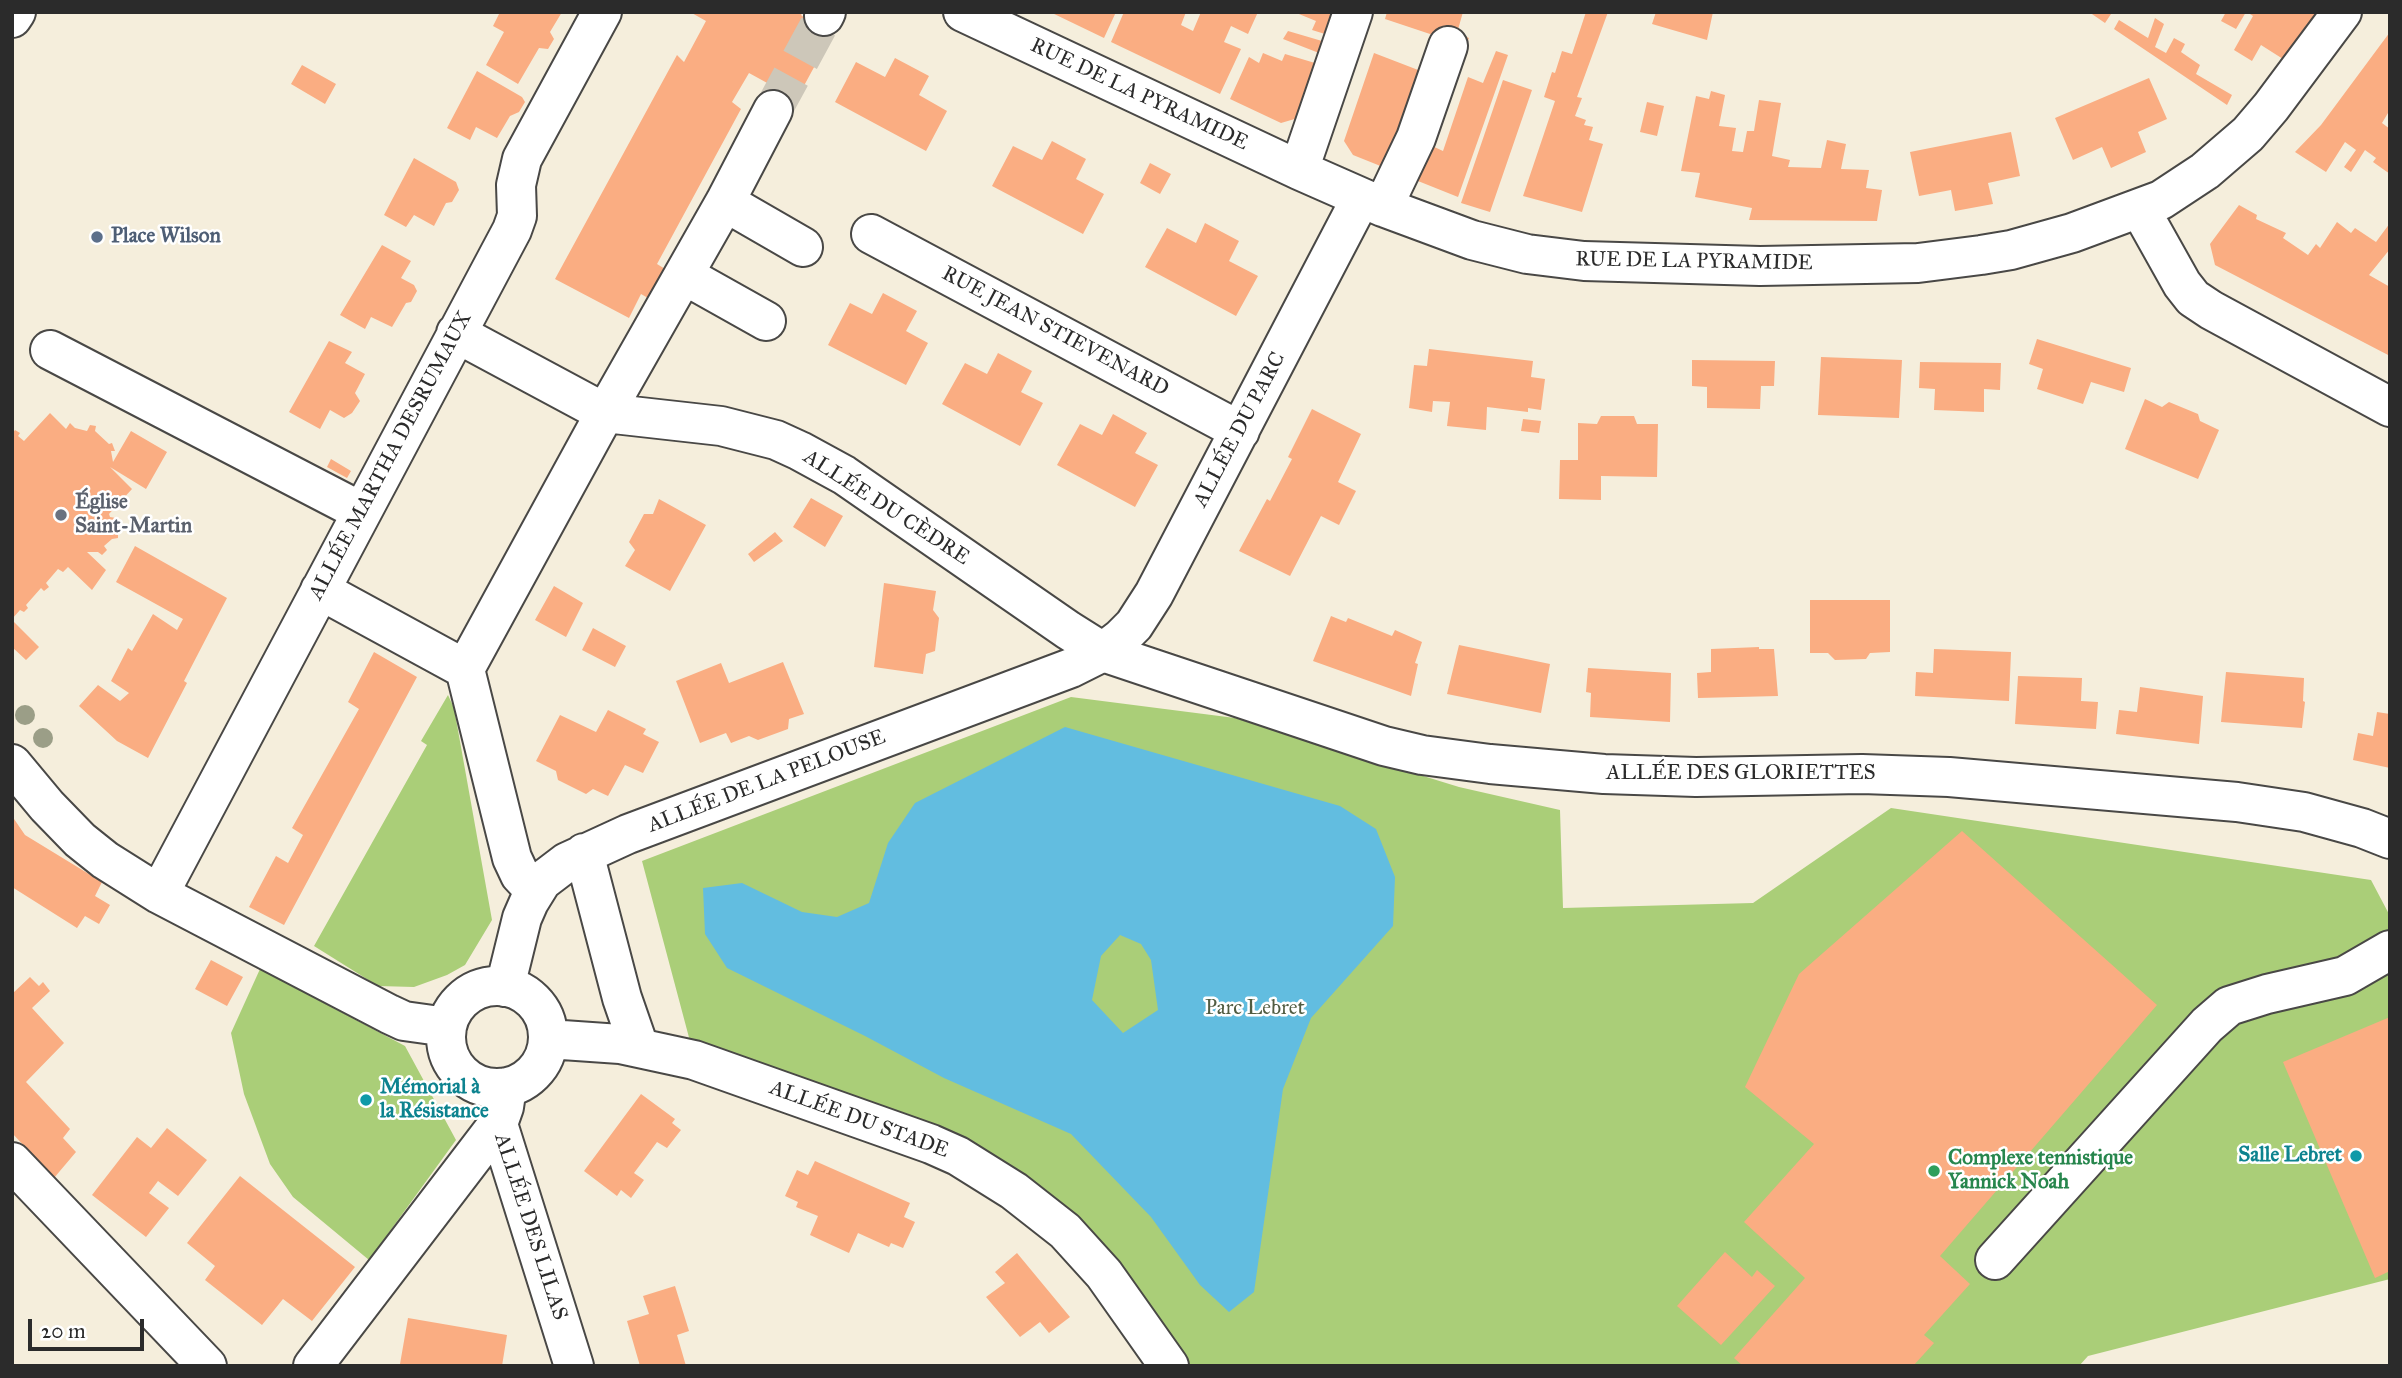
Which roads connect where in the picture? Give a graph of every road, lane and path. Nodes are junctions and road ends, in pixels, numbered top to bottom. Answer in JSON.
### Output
{"nodes":[{"id":1,"x":16,"y":12,"type":"edge"},
{"id":2,"x":602,"y":12,"type":"edge"},
{"id":3,"x":963,"y":12,"type":"edge"},
{"id":4,"x":1353,"y":12,"type":"edge"},
{"id":5,"x":2342,"y":12,"type":"edge"},
{"id":6,"x":12,"y":18,"type":"edge"},
{"id":7,"x":1448,"y":46,"type":"dead end"},
{"id":8,"x":773,"y":110,"type":"tunnel mouth"},
{"id":9,"x":1299,"y":170,"type":"junction"},
{"id":10,"x":725,"y":202,"type":"junction"},
{"id":11,"x":1372,"y":202,"type":"junction"},
{"id":12,"x":2140,"y":209,"type":"junction"},
{"id":13,"x":871,"y":234,"type":"dead end"},
{"id":14,"x":803,"y":247,"type":"dead end"},
{"id":15,"x":684,"y":275,"type":"junction"},
{"id":16,"x":766,"y":321,"type":"dead end"},
{"id":17,"x":456,"y":333,"type":"junction"},
{"id":18,"x":50,"y":350,"type":"dead end"},
{"id":19,"x":2390,"y":407,"type":"edge"},
{"id":20,"x":606,"y":413,"type":"junction"},
{"id":21,"x":1240,"y":430,"type":"junction"},
{"id":22,"x":362,"y":512,"type":"junction"},
{"id":23,"x":320,"y":590,"type":"junction"},
{"id":24,"x":1103,"y":652,"type":"junction"},
{"id":25,"x":465,"y":669,"type":"junction"},
{"id":26,"x":12,"y":765,"type":"edge"},
{"id":27,"x":2390,"y":839,"type":"edge"},
{"id":28,"x":584,"y":853,"type":"junction"},
{"id":29,"x":535,"y":891,"type":"junction"},
{"id":30,"x":159,"y":894,"type":"junction"},
{"id":31,"x":2390,"y":950,"type":"edge"},
{"id":32,"x":505,"y":987,"type":"junction"},
{"id":33,"x":447,"y":1027,"type":"junction"},
{"id":34,"x":548,"y":1039,"type":"junction"},
{"id":35,"x":639,"y":1046,"type":"junction"},
{"id":36,"x":507,"y":1087,"type":"junction"},
{"id":37,"x":498,"y":1124,"type":"junction"},
{"id":38,"x":12,"y":1162,"type":"edge"},
{"id":39,"x":1996,"y":1260,"type":"dead end"},
{"id":40,"x":207,"y":1366,"type":"edge"},
{"id":41,"x":313,"y":1366,"type":"edge"},
{"id":42,"x":574,"y":1366,"type":"edge"},
{"id":43,"x":1170,"y":1366,"type":"edge"}],
"edges":[{"from":1,"to":6,"type":"street"},
{"from":2,"to":17,"type":"street","name":"ALLÉE MARTHA DESRUMAUX"},
{"from":3,"to":9,"type":"street","name":"RUE DE LA PYRAMIDE"},
{"from":4,"to":9,"type":"street"},
{"from":5,"to":12,"type":"street","name":"RUE DE LA PYRAMIDE"},
{"from":7,"to":11,"type":"street","name":"ALLÉE DU PARC"},
{"from":8,"to":10,"type":"street"},
{"from":9,"to":11,"type":"street","name":"RUE DE LA PYRAMIDE"},
{"from":10,"to":14,"type":"street"},
{"from":10,"to":15,"type":"street"},
{"from":11,"to":12,"type":"street","name":"RUE DE LA PYRAMIDE"},
{"from":11,"to":21,"type":"street","name":"ALLÉE DU PARC"},
{"from":12,"to":19,"type":"street"},
{"from":13,"to":21,"type":"street","name":"RUE JEAN STIEVENARD"},
{"from":15,"to":16,"type":"street"},
{"from":15,"to":20,"type":"street"},
{"from":17,"to":20,"type":"street","name":"ALLÉE DU CÈDRE"},
{"from":17,"to":22,"type":"street","name":"ALLÉE MARTHA DESRUMAUX"},
{"from":18,"to":22,"type":"street"},
{"from":20,"to":24,"type":"street","name":"ALLÉE DU CÈDRE"},
{"from":20,"to":25,"type":"street"},
{"from":21,"to":24,"type":"street","name":"ALLÉE DU PARC"},
{"from":22,"to":23,"type":"street","name":"ALLÉE MARTHA DESRUMAUX"},
{"from":23,"to":25,"type":"street"},
{"from":23,"to":30,"type":"street","name":"ALLÉE MARTHA DESRUMAUX"},
{"from":24,"to":27,"type":"street","name":"ALLÉE DES GLORIETTES"},
{"from":24,"to":28,"type":"street","name":"ALLÉE DE LA PELOUSE"},
{"from":25,"to":29,"type":"street"},
{"from":26,"to":30,"type":"street"},
{"from":28,"to":29,"type":"street","name":"ALLÉE DE LA PELOUSE"},
{"from":28,"to":35,"type":"street"},
{"from":29,"to":32,"type":"street","name":"ALLÉE DE LA PELOUSE"},
{"from":30,"to":33,"type":"street"},
{"from":31,"to":39,"type":"street"},
{"from":32,"to":33,"type":"street"},
{"from":32,"to":34,"type":"street"},
{"from":33,"to":36,"type":"street"},
{"from":34,"to":35,"type":"street","name":"ALLÉE DU STADE"},
{"from":34,"to":36,"type":"street"},
{"from":35,"to":43,"type":"street","name":"ALLÉE DU STADE"},
{"from":36,"to":37,"type":"street","name":"ALLÉE DES LILAS"},
{"from":37,"to":41,"type":"street"},
{"from":37,"to":42,"type":"street","name":"ALLÉE DES LILAS"},
{"from":38,"to":40,"type":"street"}]}
